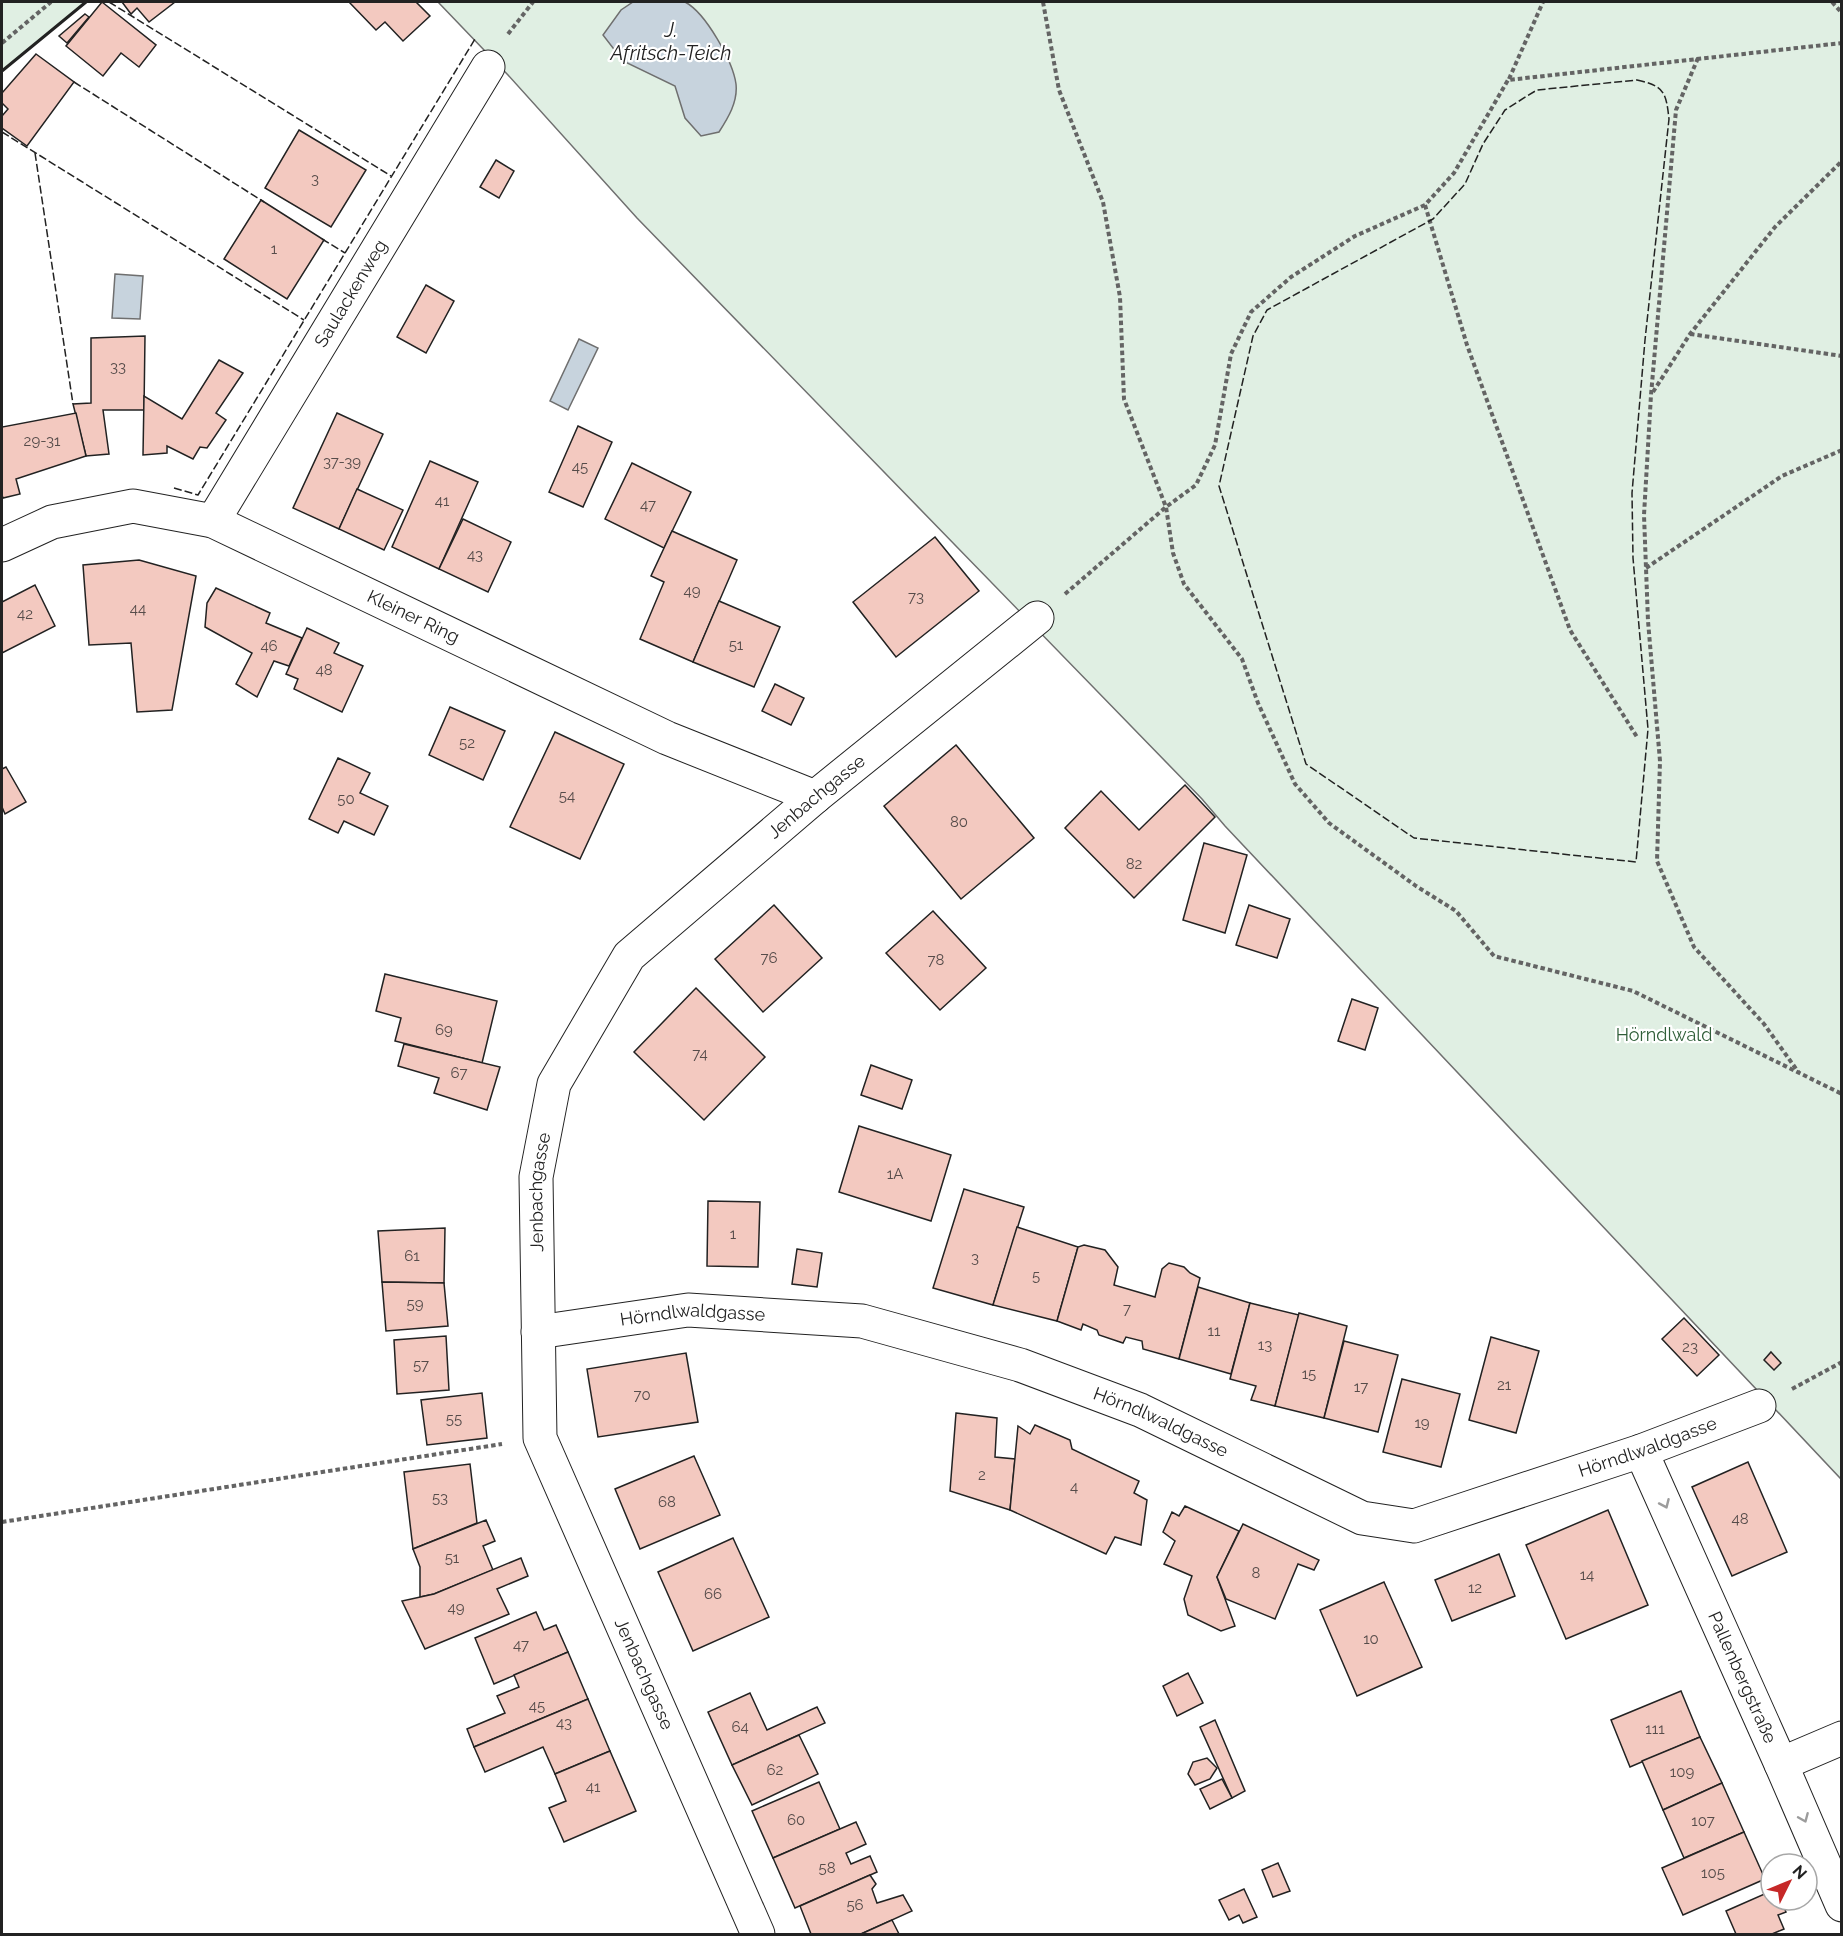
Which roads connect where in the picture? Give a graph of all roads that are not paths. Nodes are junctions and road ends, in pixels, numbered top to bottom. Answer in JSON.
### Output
{"nodes":[{"id":1,"x":488,"y":67,"type":"dead end"},
{"id":2,"x":213,"y":521,"type":"junction"},
{"id":3,"x":2,"y":545,"type":"edge"},
{"id":4,"x":1037,"y":618,"type":"road end"},
{"id":5,"x":815,"y":797,"type":"junction"},
{"id":6,"x":538,"y":1332,"type":"junction"},
{"id":7,"x":1759,"y":1406,"type":"road end"},
{"id":8,"x":1641,"y":1451,"type":"junction"},
{"id":9,"x":1842,"y":1738,"type":"edge"},
{"id":10,"x":1781,"y":1764,"type":"junction"},
{"id":11,"x":1842,"y":1905,"type":"edge"},
{"id":12,"x":758,"y":1935,"type":"edge"}],
"edges":[{"from":1,"to":2,"type":"street","name":"Saulackenweg"},
{"from":2,"to":3,"type":"street","name":"Kleiner Ring"},
{"from":2,"to":5,"type":"street","name":"Kleiner Ring"},
{"from":4,"to":5,"type":"street","name":"Jenbachgasse"},
{"from":5,"to":6,"type":"street","name":"Jenbachgasse"},
{"from":6,"to":8,"type":"street","name":"Hörndlwaldgasse"},
{"from":6,"to":12,"type":"street","name":"Jenbachgasse"},
{"from":7,"to":8,"type":"street","name":"Hörndlwaldgasse"},
{"from":8,"to":10,"type":"street","name":"Pallenbergstraße","one_way":true},
{"from":9,"to":10,"type":"street"},
{"from":10,"to":11,"type":"street","name":"Pallenbergstraße","one_way":true}]}
